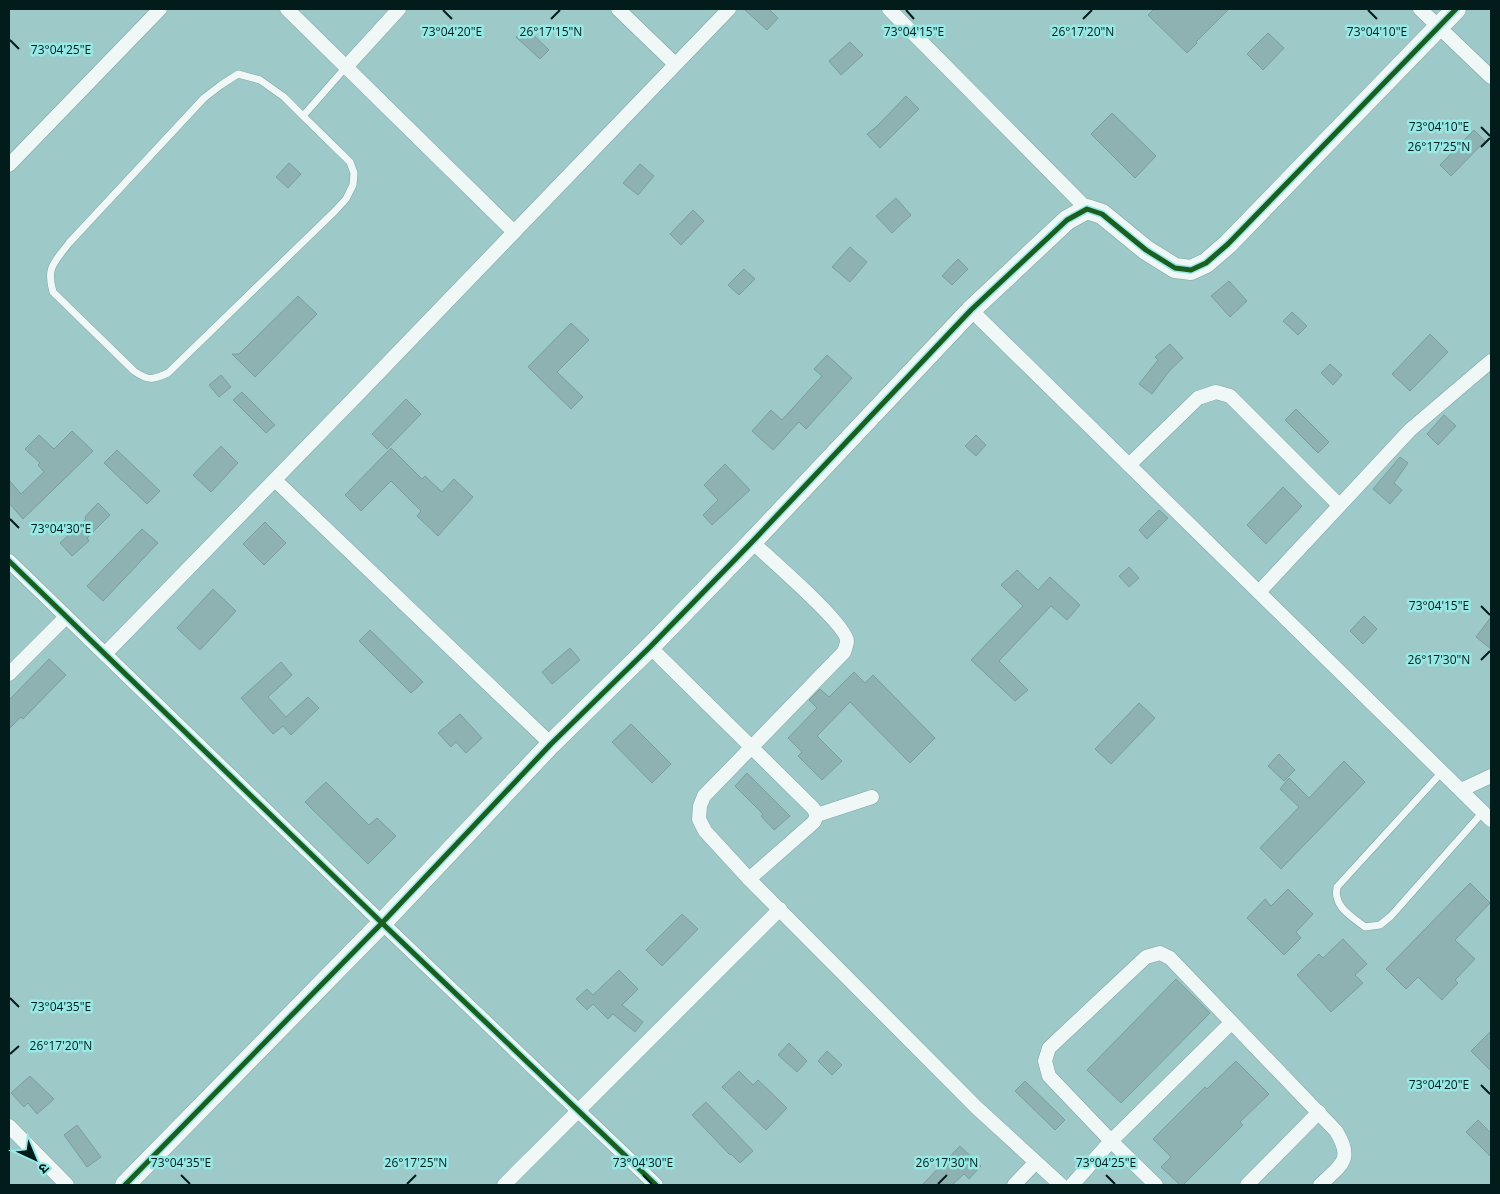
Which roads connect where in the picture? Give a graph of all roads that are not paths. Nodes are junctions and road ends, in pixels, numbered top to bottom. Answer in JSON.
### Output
{"nodes":[{"id":1,"x":160,"y":9,"type":"edge"},
{"id":2,"x":287,"y":9,"type":"edge"},
{"id":3,"x":399,"y":9,"type":"edge"},
{"id":4,"x":618,"y":9,"type":"edge"},
{"id":5,"x":729,"y":9,"type":"edge"},
{"id":6,"x":890,"y":9,"type":"edge"},
{"id":7,"x":1420,"y":9,"type":"edge"},
{"id":8,"x":1456,"y":9,"type":"edge"},
{"id":9,"x":1438,"y":27,"type":"junction"},
{"id":10,"x":675,"y":64,"type":"junction"},
{"id":11,"x":346,"y":66,"type":"junction"},
{"id":12,"x":1491,"y":77,"type":"edge"},
{"id":13,"x":303,"y":116,"type":"junction"},
{"id":14,"x":9,"y":166,"type":"edge"},
{"id":15,"x":1088,"y":209,"type":"junction"},
{"id":16,"x":514,"y":232,"type":"junction"},
{"id":17,"x":971,"y":310,"type":"junction"},
{"id":18,"x":1491,"y":361,"type":"edge"},
{"id":19,"x":1129,"y":465,"type":"junction"},
{"id":20,"x":275,"y":480,"type":"junction"},
{"id":21,"x":1339,"y":505,"type":"junction"},
{"id":22,"x":752,"y":542,"type":"junction"},
{"id":23,"x":9,"y":561,"type":"edge"},
{"id":24,"x":1259,"y":592,"type":"junction"},
{"id":25,"x":66,"y":617,"type":"junction"},
{"id":26,"x":650,"y":647,"type":"junction"},
{"id":27,"x":105,"y":654,"type":"junction"},
{"id":28,"x":9,"y":674,"type":"edge"},
{"id":29,"x":552,"y":744,"type":"junction"},
{"id":30,"x":751,"y":746,"type":"junction"},
{"id":31,"x":1442,"y":772,"type":"junction"},
{"id":32,"x":1491,"y":776,"type":"edge"},
{"id":33,"x":1461,"y":790,"type":"junction"},
{"id":34,"x":872,"y":797,"type":"dead end"},
{"id":35,"x":816,"y":815,"type":"junction"},
{"id":36,"x":1487,"y":816,"type":"edge"},
{"id":37,"x":750,"y":879,"type":"junction"},
{"id":38,"x":780,"y":909,"type":"junction"},
{"id":39,"x":382,"y":924,"type":"junction"},
{"id":40,"x":1231,"y":1023,"type":"junction"},
{"id":41,"x":578,"y":1110,"type":"junction"},
{"id":42,"x":1319,"y":1112,"type":"junction"},
{"id":43,"x":9,"y":1126,"type":"edge"},
{"id":44,"x":1111,"y":1142,"type":"junction"},
{"id":45,"x":1035,"y":1163,"type":"junction"},
{"id":46,"x":68,"y":1185,"type":"edge"},
{"id":47,"x":125,"y":1185,"type":"edge"},
{"id":48,"x":504,"y":1185,"type":"edge"},
{"id":49,"x":656,"y":1185,"type":"edge"},
{"id":50,"x":1014,"y":1185,"type":"edge"},
{"id":51,"x":1060,"y":1185,"type":"edge"},
{"id":52,"x":1072,"y":1185,"type":"edge"},
{"id":53,"x":1156,"y":1185,"type":"edge"},
{"id":54,"x":1247,"y":1185,"type":"edge"},
{"id":55,"x":1320,"y":1185,"type":"edge"}],
"edges":[{"from":1,"to":14,"type":"street"},
{"from":2,"to":11,"type":"street"},
{"from":3,"to":11,"type":"street"},
{"from":4,"to":10,"type":"street"},
{"from":5,"to":10,"type":"street"},
{"from":6,"to":15,"type":"street"},
{"from":7,"to":9,"type":"street"},
{"from":8,"to":9,"type":"street"},
{"from":9,"to":12,"type":"street"},
{"from":9,"to":15,"type":"street"},
{"from":10,"to":16,"type":"street"},
{"from":11,"to":13,"type":"lane"},
{"from":11,"to":16,"type":"street"},
{"from":13,"to":13,"type":"lane"},
{"from":15,"to":17,"type":"street"},
{"from":16,"to":20,"type":"street"},
{"from":17,"to":19,"type":"street"},
{"from":17,"to":22,"type":"street"},
{"from":18,"to":21,"type":"street"},
{"from":19,"to":21,"type":"street"},
{"from":19,"to":24,"type":"street"},
{"from":20,"to":27,"type":"street"},
{"from":20,"to":29,"type":"street"},
{"from":21,"to":24,"type":"street"},
{"from":22,"to":26,"type":"street"},
{"from":22,"to":30,"type":"street"},
{"from":23,"to":25,"type":"street"},
{"from":24,"to":31,"type":"street"},
{"from":25,"to":27,"type":"street"},
{"from":25,"to":28,"type":"street"},
{"from":26,"to":29,"type":"street"},
{"from":26,"to":30,"type":"street"},
{"from":27,"to":39,"type":"street"},
{"from":29,"to":39,"type":"street"},
{"from":30,"to":35,"type":"street"},
{"from":30,"to":37,"type":"street"},
{"from":31,"to":33,"type":"street"},
{"from":31,"to":36,"type":"lane"},
{"from":32,"to":33,"type":"street"},
{"from":33,"to":36,"type":"street"},
{"from":34,"to":35,"type":"street"},
{"from":35,"to":37,"type":"street"},
{"from":37,"to":38,"type":"street"},
{"from":38,"to":41,"type":"street"},
{"from":38,"to":45,"type":"street"},
{"from":39,"to":41,"type":"street"},
{"from":39,"to":47,"type":"street"},
{"from":40,"to":42,"type":"street"},
{"from":40,"to":44,"type":"street"},
{"from":40,"to":44,"type":"street"},
{"from":41,"to":48,"type":"street"},
{"from":41,"to":49,"type":"street"},
{"from":42,"to":54,"type":"street"},
{"from":42,"to":55,"type":"street"},
{"from":43,"to":46,"type":"street"},
{"from":44,"to":52,"type":"street"},
{"from":44,"to":53,"type":"street"},
{"from":45,"to":50,"type":"street"},
{"from":45,"to":51,"type":"street"}]}
